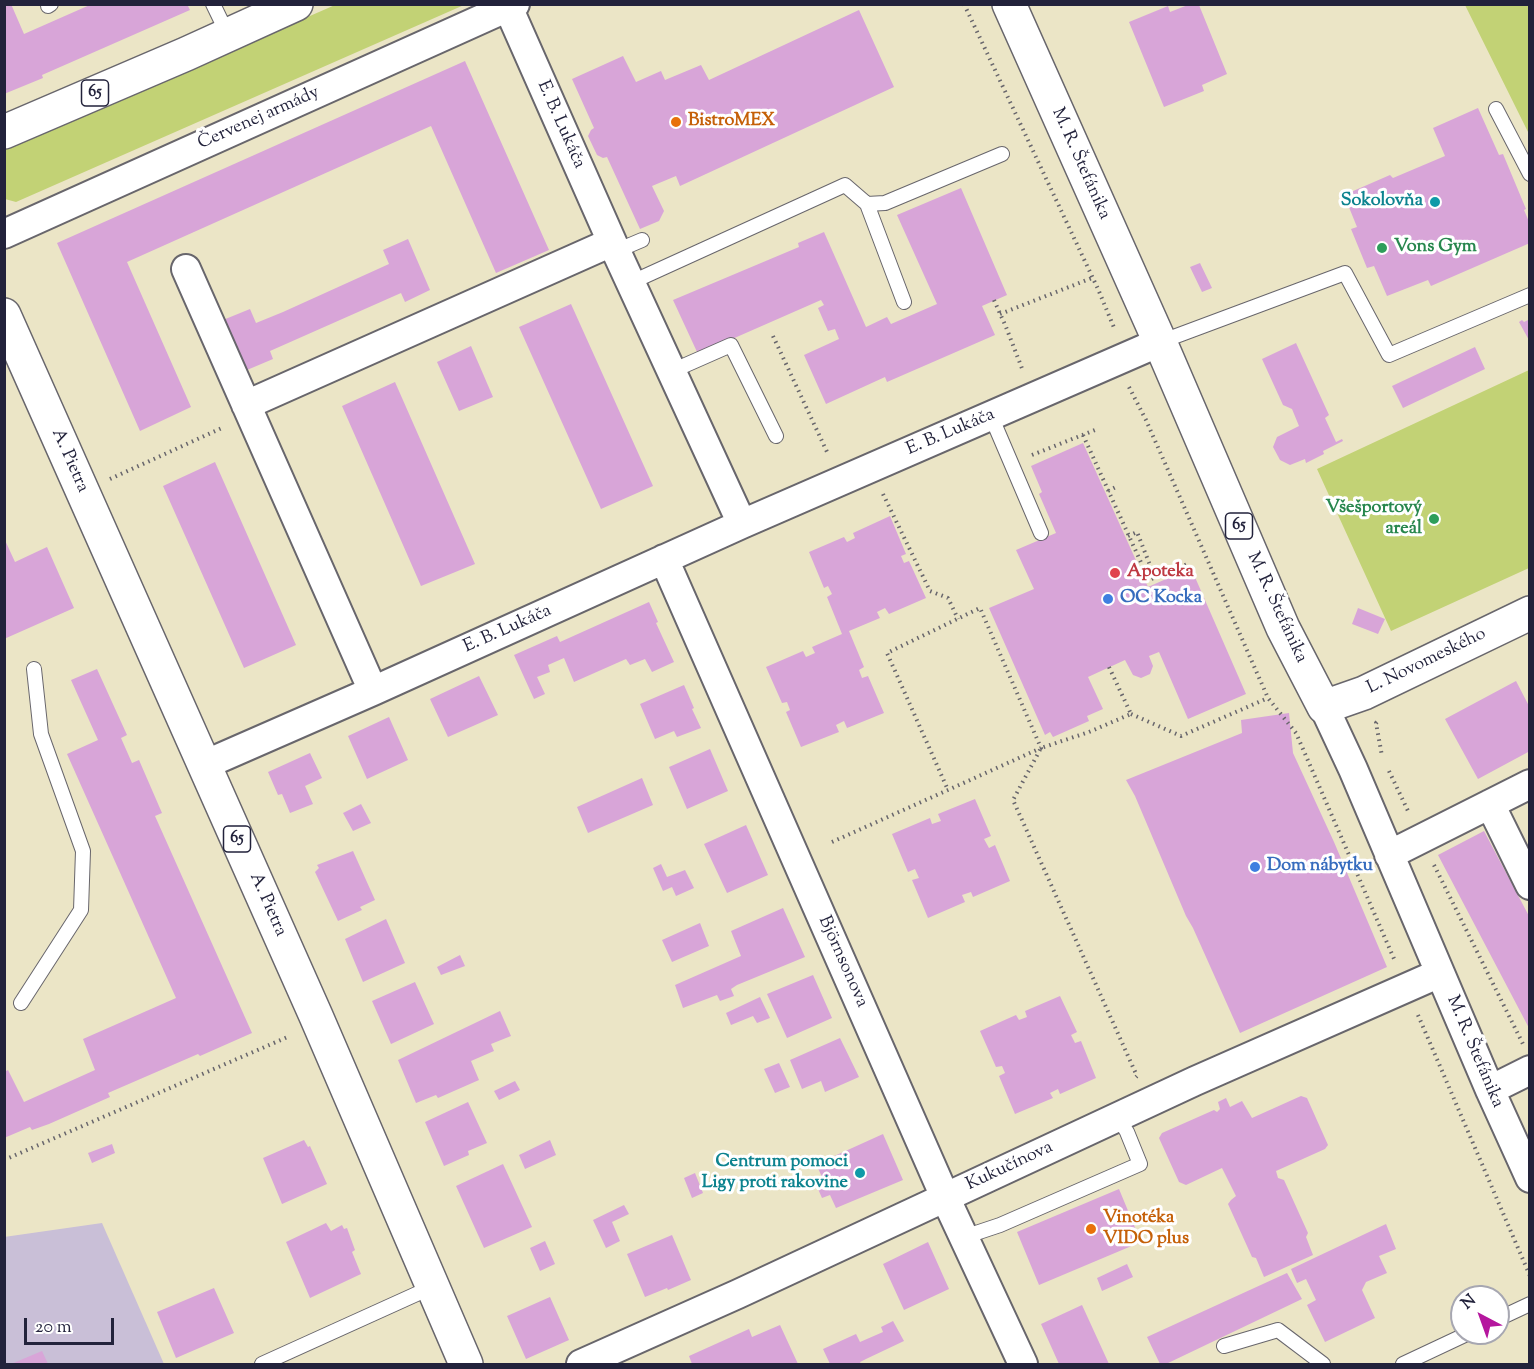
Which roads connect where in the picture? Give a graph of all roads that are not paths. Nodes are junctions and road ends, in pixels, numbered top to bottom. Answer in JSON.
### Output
{"nodes":[{"id":1,"x":213,"y":4,"type":"edge"},
{"id":2,"x":296,"y":4,"type":"edge"},
{"id":3,"x":1009,"y":4,"type":"edge"},
{"id":4,"x":512,"y":6,"type":"edge"},
{"id":5,"x":228,"y":35,"type":"junction"},
{"id":6,"x":1496,"y":109,"type":"dead end"},
{"id":7,"x":4,"y":132,"type":"edge"},
{"id":8,"x":1002,"y":154,"type":"dead end"},
{"id":9,"x":1530,"y":174,"type":"edge"},
{"id":10,"x":867,"y":204,"type":"junction"},
{"id":11,"x":4,"y":234,"type":"edge"},
{"id":12,"x":624,"y":244,"type":"junction"},
{"id":13,"x":186,"y":269,"type":"dead end"},
{"id":14,"x":632,"y":282,"type":"junction"},
{"id":15,"x":1530,"y":295,"type":"edge"},
{"id":16,"x":904,"y":302,"type":"dead end"},
{"id":17,"x":4,"y":315,"type":"edge"},
{"id":18,"x":1160,"y":342,"type":"junction"},
{"id":19,"x":672,"y":371,"type":"junction"},
{"id":20,"x":248,"y":410,"type":"junction"},
{"id":21,"x":991,"y":416,"type":"junction"},
{"id":22,"x":776,"y":436,"type":"dead end"},
{"id":23,"x":742,"y":524,"type":"junction"},
{"id":24,"x":1041,"y":533,"type":"dead end"},
{"id":25,"x":664,"y":559,"type":"junction"},
{"id":26,"x":1530,"y":613,"type":"edge"},
{"id":27,"x":34,"y":669,"type":"dead end"},
{"id":28,"x":373,"y":691,"type":"junction"},
{"id":29,"x":1324,"y":707,"type":"junction"},
{"id":30,"x":204,"y":765,"type":"junction"},
{"id":31,"x":1530,"y":784,"type":"edge"},
{"id":32,"x":1490,"y":804,"type":"junction"},
{"id":33,"x":1389,"y":855,"type":"junction"},
{"id":34,"x":1530,"y":885,"type":"edge"},
{"id":35,"x":1440,"y":973,"type":"junction"},
{"id":36,"x":21,"y":1003,"type":"dead end"},
{"id":37,"x":1530,"y":1071,"type":"edge"},
{"id":38,"x":1490,"y":1090,"type":"junction"},
{"id":39,"x":1118,"y":1117,"type":"junction"},
{"id":40,"x":1530,"y":1178,"type":"edge"},
{"id":41,"x":945,"y":1197,"type":"junction"},
{"id":42,"x":964,"y":1237,"type":"junction"},
{"id":43,"x":432,"y":1287,"type":"junction"},
{"id":44,"x":1530,"y":1304,"type":"edge"},
{"id":45,"x":1510,"y":1313,"type":"edge"},
{"id":46,"x":1450,"y":1342,"type":"edge"},
{"id":47,"x":1224,"y":1346,"type":"dead end"},
{"id":48,"x":262,"y":1365,"type":"edge"},
{"id":49,"x":466,"y":1365,"type":"edge"},
{"id":50,"x":581,"y":1365,"type":"edge"},
{"id":51,"x":1023,"y":1365,"type":"edge"},
{"id":52,"x":1323,"y":1365,"type":"edge"},
{"id":53,"x":1403,"y":1365,"type":"edge"}],
"edges":[{"from":1,"to":5,"type":"lane"},
{"from":2,"to":5,"type":"main road","number":"65"},
{"from":3,"to":18,"type":"main road","name":"M. R. Štefánika","number":"65"},
{"from":4,"to":11,"type":"street","name":"Červenej armády"},
{"from":4,"to":12,"type":"street","name":"E. B. Lukáča"},
{"from":5,"to":7,"type":"main road","number":"65"},
{"from":6,"to":9,"type":"lane"},
{"from":8,"to":10,"type":"lane"},
{"from":10,"to":14,"type":"lane"},
{"from":10,"to":16,"type":"lane"},
{"from":12,"to":14,"type":"street","name":"E. B. Lukáča"},
{"from":12,"to":20,"type":"street"},
{"from":13,"to":20,"type":"street"},
{"from":14,"to":19,"type":"street","name":"E. B. Lukáča"},
{"from":15,"to":18,"type":"lane"},
{"from":17,"to":30,"type":"main road","name":"A. Pietra","number":"65"},
{"from":18,"to":21,"type":"street","name":"E. B. Lukáča"},
{"from":18,"to":29,"type":"main road","name":"M. R. Štefánika","number":"65"},
{"from":19,"to":22,"type":"lane"},
{"from":19,"to":23,"type":"street","name":"E. B. Lukáča"},
{"from":20,"to":28,"type":"street"},
{"from":21,"to":23,"type":"street","name":"E. B. Lukáča"},
{"from":21,"to":24,"type":"lane"},
{"from":23,"to":25,"type":"street","name":"E. B. Lukáča"},
{"from":25,"to":28,"type":"street","name":"E. B. Lukáča"},
{"from":25,"to":41,"type":"street","name":"Björnsonova"},
{"from":26,"to":29,"type":"main road","name":"L. Novomeského"},
{"from":27,"to":36,"type":"lane"},
{"from":28,"to":30,"type":"street","name":"E. B. Lukáča"},
{"from":29,"to":33,"type":"street","name":"M. R. Štefánika"},
{"from":30,"to":43,"type":"main road","name":"A. Pietra","number":"65"},
{"from":31,"to":32,"type":"street"},
{"from":32,"to":33,"type":"street"},
{"from":32,"to":34,"type":"street"},
{"from":33,"to":35,"type":"street","name":"M. R. Štefánika"},
{"from":35,"to":38,"type":"street","name":"M. R. Štefánika"},
{"from":35,"to":39,"type":"street","name":"Kukučínova"},
{"from":37,"to":38,"type":"street"},
{"from":38,"to":40,"type":"street","name":"M. R. Štefánika"},
{"from":39,"to":41,"type":"street","name":"Kukučínova"},
{"from":39,"to":42,"type":"lane"},
{"from":41,"to":42,"type":"street","name":"Björnsonova"},
{"from":41,"to":50,"type":"street","name":"Kukučínova"},
{"from":42,"to":51,"type":"street","name":"Björnsonova"},
{"from":43,"to":48,"type":"lane"},
{"from":43,"to":49,"type":"main road","name":"A. Pietra","number":"65"},
{"from":44,"to":45,"type":"lane"},
{"from":46,"to":53,"type":"lane"},
{"from":47,"to":52,"type":"lane"}]}
